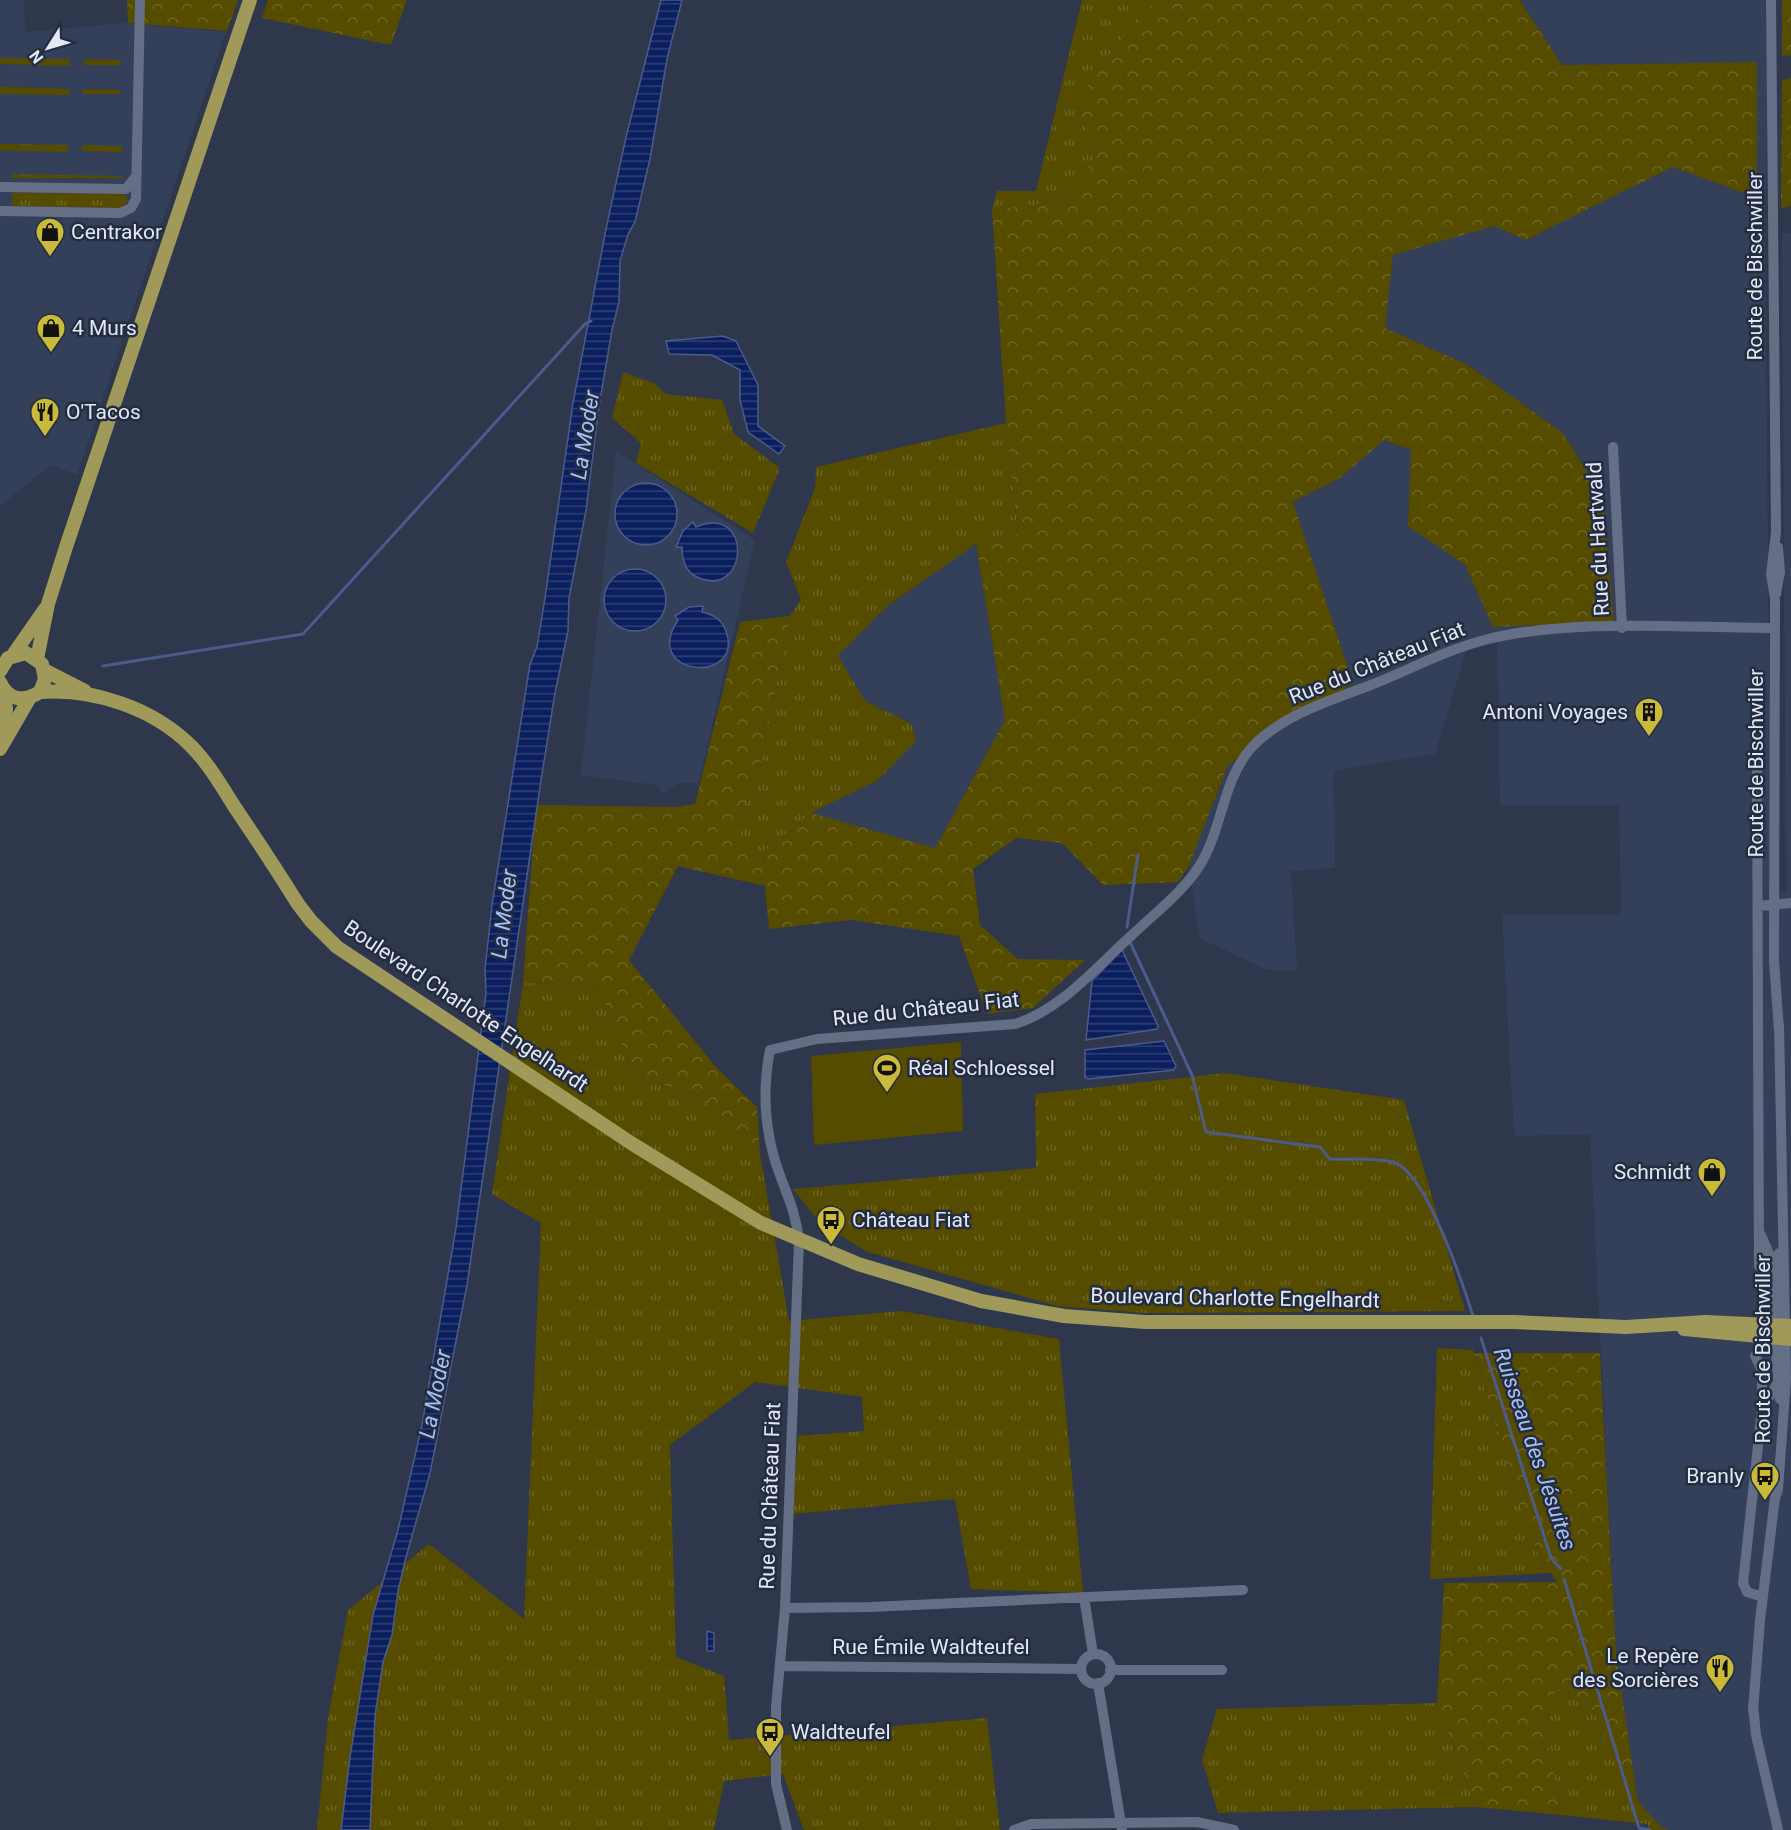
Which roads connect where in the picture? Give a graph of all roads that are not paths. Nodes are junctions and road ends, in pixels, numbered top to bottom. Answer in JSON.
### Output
{"nodes":[{"id":1,"x":140,"y":0,"type":"edge"},
{"id":2,"x":250,"y":0,"type":"edge"},
{"id":3,"x":1771,"y":0,"type":"edge"},
{"id":4,"x":137,"y":175,"type":"junction"},
{"id":5,"x":0,"y":187,"type":"edge"},
{"id":6,"x":0,"y":211,"type":"edge"},
{"id":7,"x":1613,"y":447,"type":"dead end"},
{"id":8,"x":48,"y":604,"type":"junction"},
{"id":9,"x":1622,"y":628,"type":"junction"},
{"id":10,"x":1775,"y":628,"type":"junction"},
{"id":11,"x":7,"y":656,"type":"edge"},
{"id":12,"x":41,"y":664,"type":"junction"},
{"id":13,"x":0,"y":670,"type":"edge"},
{"id":14,"x":2,"y":686,"type":"edge"},
{"id":15,"x":34,"y":695,"type":"junction"},
{"id":16,"x":95,"y":696,"type":"junction"},
{"id":17,"x":1,"y":746,"type":"edge"},
{"id":18,"x":1757,"y":768,"type":"dead end"},
{"id":19,"x":1791,"y":903,"type":"edge"},
{"id":20,"x":1758,"y":906,"type":"junction"},
{"id":21,"x":1775,"y":906,"type":"junction"},
{"id":22,"x":1760,"y":1232,"type":"junction"},
{"id":23,"x":1782,"y":1235,"type":"junction"},
{"id":24,"x":799,"y":1241,"type":"junction"},
{"id":25,"x":1759,"y":1266,"type":"dead end"},
{"id":26,"x":1776,"y":1272,"type":"junction"},
{"id":27,"x":1784,"y":1332,"type":"edge"},
{"id":28,"x":1755,"y":1356,"type":"dead end"},
{"id":29,"x":1778,"y":1382,"type":"junction"},
{"id":30,"x":1762,"y":1409,"type":"junction"},
{"id":31,"x":1775,"y":1498,"type":"junction"},
{"id":32,"x":1243,"y":1590,"type":"dead end"},
{"id":33,"x":1084,"y":1597,"type":"junction"},
{"id":34,"x":1763,"y":1597,"type":"junction"},
{"id":35,"x":784,"y":1608,"type":"junction"},
{"id":36,"x":1093,"y":1654,"type":"junction"},
{"id":37,"x":780,"y":1666,"type":"junction"},
{"id":38,"x":1081,"y":1669,"type":"junction"},
{"id":39,"x":1110,"y":1670,"type":"junction"},
{"id":40,"x":1222,"y":1670,"type":"dead end"},
{"id":41,"x":1098,"y":1683,"type":"junction"},
{"id":42,"x":1121,"y":1827,"type":"edge"},
{"id":43,"x":787,"y":1830,"type":"edge"},
{"id":44,"x":1014,"y":1830,"type":"edge"},
{"id":45,"x":1234,"y":1830,"type":"edge"},
{"id":46,"x":1778,"y":1830,"type":"edge"}],
"edges":[{"from":1,"to":4,"type":"street"},
{"from":2,"to":8,"type":"main road"},
{"from":3,"to":10,"type":"street","name":"Route de Bischwiller"},
{"from":4,"to":5,"type":"street"},
{"from":4,"to":6,"type":"street"},
{"from":7,"to":9,"type":"street","name":"Rue du Hartwald"},
{"from":8,"to":11,"type":"main road"},
{"from":8,"to":12,"type":"main road"},
{"from":9,"to":10,"type":"street","name":"Rue du Château Fiat"},
{"from":9,"to":24,"type":"street","name":"Rue du Château Fiat"},
{"from":10,"to":21,"type":"street","name":"Route de Bischwiller"},
{"from":11,"to":12,"type":"main road","name":"Boulevard Charlotte Engelhardt"},
{"from":11,"to":13,"type":"main road"},
{"from":12,"to":15,"type":"main road"},
{"from":12,"to":16,"type":"main road","name":"Boulevard Charlotte Engelhardt"},
{"from":14,"to":15,"type":"main road","name":"Boulevard Charlotte Engelhardt"},
{"from":14,"to":17,"type":"main road"},
{"from":15,"to":16,"type":"main road","name":"Boulevard Charlotte Engelhardt"},
{"from":15,"to":17,"type":"main road"},
{"from":16,"to":24,"type":"main road","name":"Boulevard Charlotte Engelhardt"},
{"from":18,"to":20,"type":"street"},
{"from":19,"to":21,"type":"street"},
{"from":20,"to":21,"type":"street"},
{"from":20,"to":22,"type":"street"},
{"from":21,"to":23,"type":"street","name":"Route de Bischwiller"},
{"from":22,"to":25,"type":"street"},
{"from":22,"to":26,"type":"street"},
{"from":23,"to":26,"type":"street","name":"Route de Bischwiller"},
{"from":23,"to":27,"type":"street","name":"Route de Bischwiller"},
{"from":24,"to":27,"type":"main road","name":"Boulevard Charlotte Engelhardt"},
{"from":24,"to":35,"type":"street","name":"Rue du Château Fiat"},
{"from":26,"to":27,"type":"street","name":"Route de Bischwiller"},
{"from":27,"to":29,"type":"street","name":"Route de Bischwiller"},
{"from":27,"to":31,"type":"street","name":"Route de Bischwiller"},
{"from":28,"to":30,"type":"street","name":"Route de Bischwiller"},
{"from":29,"to":30,"type":"street"},
{"from":29,"to":31,"type":"street","name":"Route de Bischwiller"},
{"from":30,"to":34,"type":"street","name":"Route de Bischwiller"},
{"from":31,"to":34,"type":"street","name":"Route de Bischwiller"},
{"from":32,"to":33,"type":"street","name":"Rue du Château Fiat"},
{"from":33,"to":35,"type":"street","name":"Rue du Château Fiat"},
{"from":33,"to":36,"type":"street"},
{"from":34,"to":46,"type":"street","name":"Route de Bischwiller"},
{"from":35,"to":37,"type":"street","name":"Rue du Château Fiat"},
{"from":36,"to":38,"type":"street"},
{"from":36,"to":39,"type":"street"},
{"from":37,"to":38,"type":"street","name":"Rue Émile Waldteufel"},
{"from":37,"to":43,"type":"street","name":"Rue du Château Fiat"},
{"from":38,"to":41,"type":"street"},
{"from":39,"to":40,"type":"street"},
{"from":39,"to":41,"type":"street"},
{"from":41,"to":42,"type":"street"},
{"from":42,"to":44,"type":"street"},
{"from":42,"to":45,"type":"street"}]}
